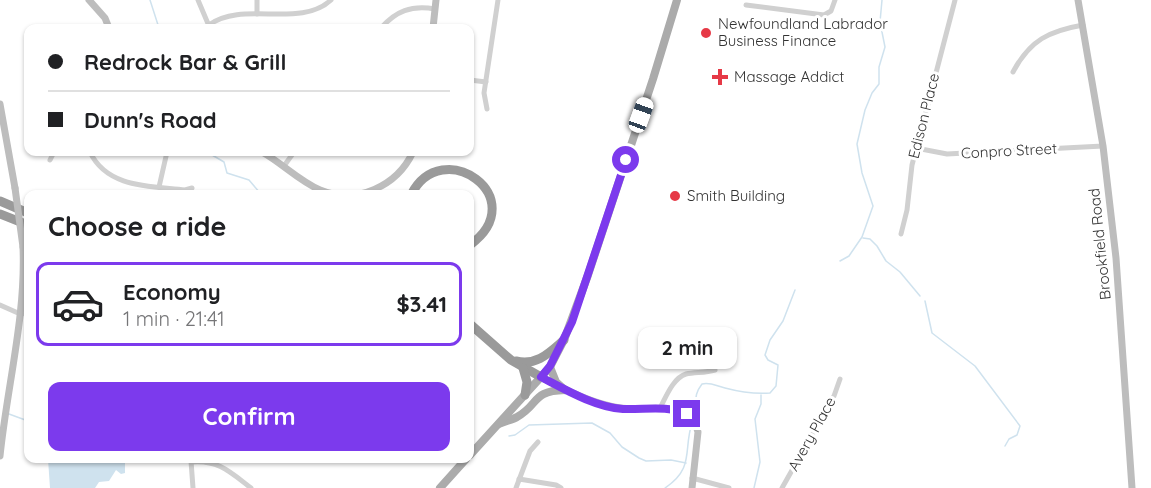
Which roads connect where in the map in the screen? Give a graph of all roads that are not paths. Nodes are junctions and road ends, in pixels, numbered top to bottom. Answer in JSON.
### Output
{"nodes":[{"id":1,"x":89,"y":0,"type":"edge"},
{"id":2,"x":198,"y":0,"type":"edge"},
{"id":3,"x":256,"y":0,"type":"edge"},
{"id":4,"x":331,"y":0,"type":"edge"},
{"id":5,"x":436,"y":0,"type":"edge"},
{"id":6,"x":498,"y":0,"type":"edge"},
{"id":7,"x":677,"y":0,"type":"edge"},
{"id":8,"x":835,"y":0,"type":"edge"},
{"id":9,"x":955,"y":0,"type":"edge"},
{"id":10,"x":1078,"y":0,"type":"edge"},
{"id":11,"x":746,"y":6,"type":"dead end"},
{"id":12,"x":435,"y":9,"type":"junction"},
{"id":13,"x":257,"y":14,"type":"junction"},
{"id":14,"x":107,"y":24,"type":"edge"},
{"id":15,"x":208,"y":24,"type":"edge"},
{"id":16,"x":214,"y":24,"type":"edge"},
{"id":17,"x":385,"y":24,"type":"edge"},
{"id":18,"x":433,"y":24,"type":"edge"},
{"id":19,"x":1083,"y":25,"type":"junction"},
{"id":20,"x":1013,"y":72,"type":"dead end"},
{"id":21,"x":474,"y":80,"type":"edge"},
{"id":22,"x":486,"y":82,"type":"junction"},
{"id":23,"x":0,"y":104,"type":"edge"},
{"id":24,"x":487,"y":109,"type":"dead end"},
{"id":25,"x":1103,"y":146,"type":"junction"},
{"id":26,"x":916,"y":148,"type":"junction"},
{"id":27,"x":52,"y":156,"type":"edge"},
{"id":28,"x":93,"y":156,"type":"edge"},
{"id":29,"x":166,"y":156,"type":"edge"},
{"id":30,"x":268,"y":156,"type":"edge"},
{"id":31,"x":291,"y":156,"type":"edge"},
{"id":32,"x":411,"y":156,"type":"edge"},
{"id":33,"x":50,"y":159,"type":"dead end"},
{"id":34,"x":284,"y":166,"type":"junction"},
{"id":35,"x":159,"y":187,"type":"junction"},
{"id":36,"x":192,"y":188,"type":"dead end"},
{"id":37,"x":321,"y":190,"type":"edge"},
{"id":38,"x":374,"y":190,"type":"edge"},
{"id":39,"x":415,"y":190,"type":"edge"},
{"id":40,"x":0,"y":201,"type":"edge"},
{"id":41,"x":24,"y":211,"type":"edge"},
{"id":42,"x":0,"y":214,"type":"edge"},
{"id":43,"x":24,"y":223,"type":"edge"},
{"id":44,"x":901,"y":234,"type":"dead end"},
{"id":45,"x":474,"y":241,"type":"edge"},
{"id":46,"x":0,"y":305,"type":"edge"},
{"id":47,"x":18,"y":313,"type":"junction"},
{"id":48,"x":24,"y":314,"type":"edge"},
{"id":49,"x":474,"y":328,"type":"edge"},
{"id":50,"x":474,"y":333,"type":"edge"},
{"id":51,"x":486,"y":340,"type":"junction"},
{"id":52,"x":564,"y":340,"type":"junction"},
{"id":53,"x":511,"y":360,"type":"junction"},
{"id":54,"x":550,"y":366,"type":"junction"},
{"id":55,"x":523,"y":368,"type":"junction"},
{"id":56,"x":715,"y":370,"type":"dead end"},
{"id":57,"x":541,"y":377,"type":"junction"},
{"id":58,"x":840,"y":379,"type":"dead end"},
{"id":59,"x":566,"y":390,"type":"junction"},
{"id":60,"x":525,"y":395,"type":"junction"},
{"id":61,"x":660,"y":408,"type":"junction"},
{"id":62,"x":498,"y":424,"type":"junction"},
{"id":63,"x":538,"y":442,"type":"dead end"},
{"id":64,"x":474,"y":451,"type":"edge"},
{"id":65,"x":0,"y":456,"type":"edge"},
{"id":66,"x":191,"y":463,"type":"edge"},
{"id":67,"x":210,"y":463,"type":"edge"},
{"id":68,"x":462,"y":463,"type":"edge"},
{"id":69,"x":692,"y":478,"type":"junction"},
{"id":70,"x":519,"y":479,"type":"junction"},
{"id":71,"x":193,"y":488,"type":"edge"},
{"id":72,"x":251,"y":488,"type":"edge"},
{"id":73,"x":440,"y":488,"type":"edge"},
{"id":74,"x":516,"y":488,"type":"edge"},
{"id":75,"x":561,"y":488,"type":"edge"},
{"id":76,"x":692,"y":488,"type":"edge"},
{"id":77,"x":729,"y":488,"type":"edge"},
{"id":78,"x":782,"y":488,"type":"edge"},
{"id":79,"x":1132,"y":488,"type":"edge"}],
"edges":[{"from":1,"to":14,"type":"main road"},
{"from":2,"to":15,"type":"street"},
{"from":3,"to":13,"type":"street"},
{"from":4,"to":13,"type":"street"},
{"from":5,"to":12,"type":"main road"},
{"from":6,"to":22,"type":"street"},
{"from":7,"to":52,"type":"main road"},
{"from":8,"to":11,"type":"street"},
{"from":9,"to":26,"type":"street","name":"Edison Place"},
{"from":10,"to":19,"type":"main road","name":"Brookfield Road"},
{"from":12,"to":17,"type":"street"},
{"from":12,"to":18,"type":"main road"},
{"from":13,"to":16,"type":"street"},
{"from":19,"to":20,"type":"street"},
{"from":19,"to":25,"type":"main road","name":"Brookfield Road"},
{"from":21,"to":22,"type":"street"},
{"from":22,"to":24,"type":"street"},
{"from":23,"to":47,"type":"main road","bridge":true},
{"from":25,"to":26,"type":"street","name":"Conpro Street"},
{"from":25,"to":79,"type":"main road","name":"Brookfield Road"},
{"from":26,"to":44,"type":"street","name":"Edison Place"},
{"from":27,"to":33,"type":"street"},
{"from":28,"to":35,"type":"street"},
{"from":29,"to":35,"type":"street"},
{"from":30,"to":34,"type":"main road"},
{"from":31,"to":34,"type":"street"},
{"from":32,"to":38,"type":"main road"},
{"from":34,"to":37,"type":"main road"},
{"from":35,"to":36,"type":"street"},
{"from":39,"to":45,"type":"highway"},
{"from":40,"to":41,"type":"highway"},
{"from":42,"to":43,"type":"highway"},
{"from":46,"to":47,"type":"street"},
{"from":47,"to":48,"type":"street"},
{"from":47,"to":65,"type":"main road"},
{"from":49,"to":51,"type":"highway"},
{"from":50,"to":51,"type":"highway"},
{"from":51,"to":53,"type":"highway"},
{"from":52,"to":53,"type":"highway"},
{"from":52,"to":54,"type":"main road"},
{"from":53,"to":55,"type":"highway"},
{"from":54,"to":57,"type":"main road"},
{"from":54,"to":59,"type":"main road"},
{"from":55,"to":57,"type":"highway"},
{"from":55,"to":60,"type":"highway"},
{"from":56,"to":61,"type":"street"},
{"from":57,"to":59,"type":"main road"},
{"from":57,"to":60,"type":"main road"},
{"from":58,"to":78,"type":"street","name":"Avery Place"},
{"from":59,"to":61,"type":"main road"},
{"from":59,"to":62,"type":"main road"},
{"from":60,"to":62,"type":"main road"},
{"from":61,"to":69,"type":"main road"},
{"from":62,"to":64,"type":"main road"},
{"from":63,"to":70,"type":"street"},
{"from":66,"to":71,"type":"street"},
{"from":67,"to":72,"type":"street"},
{"from":68,"to":73,"type":"main road"},
{"from":69,"to":76,"type":"main road"},
{"from":69,"to":77,"type":"street"},
{"from":70,"to":74,"type":"street"},
{"from":70,"to":75,"type":"street"}]}
